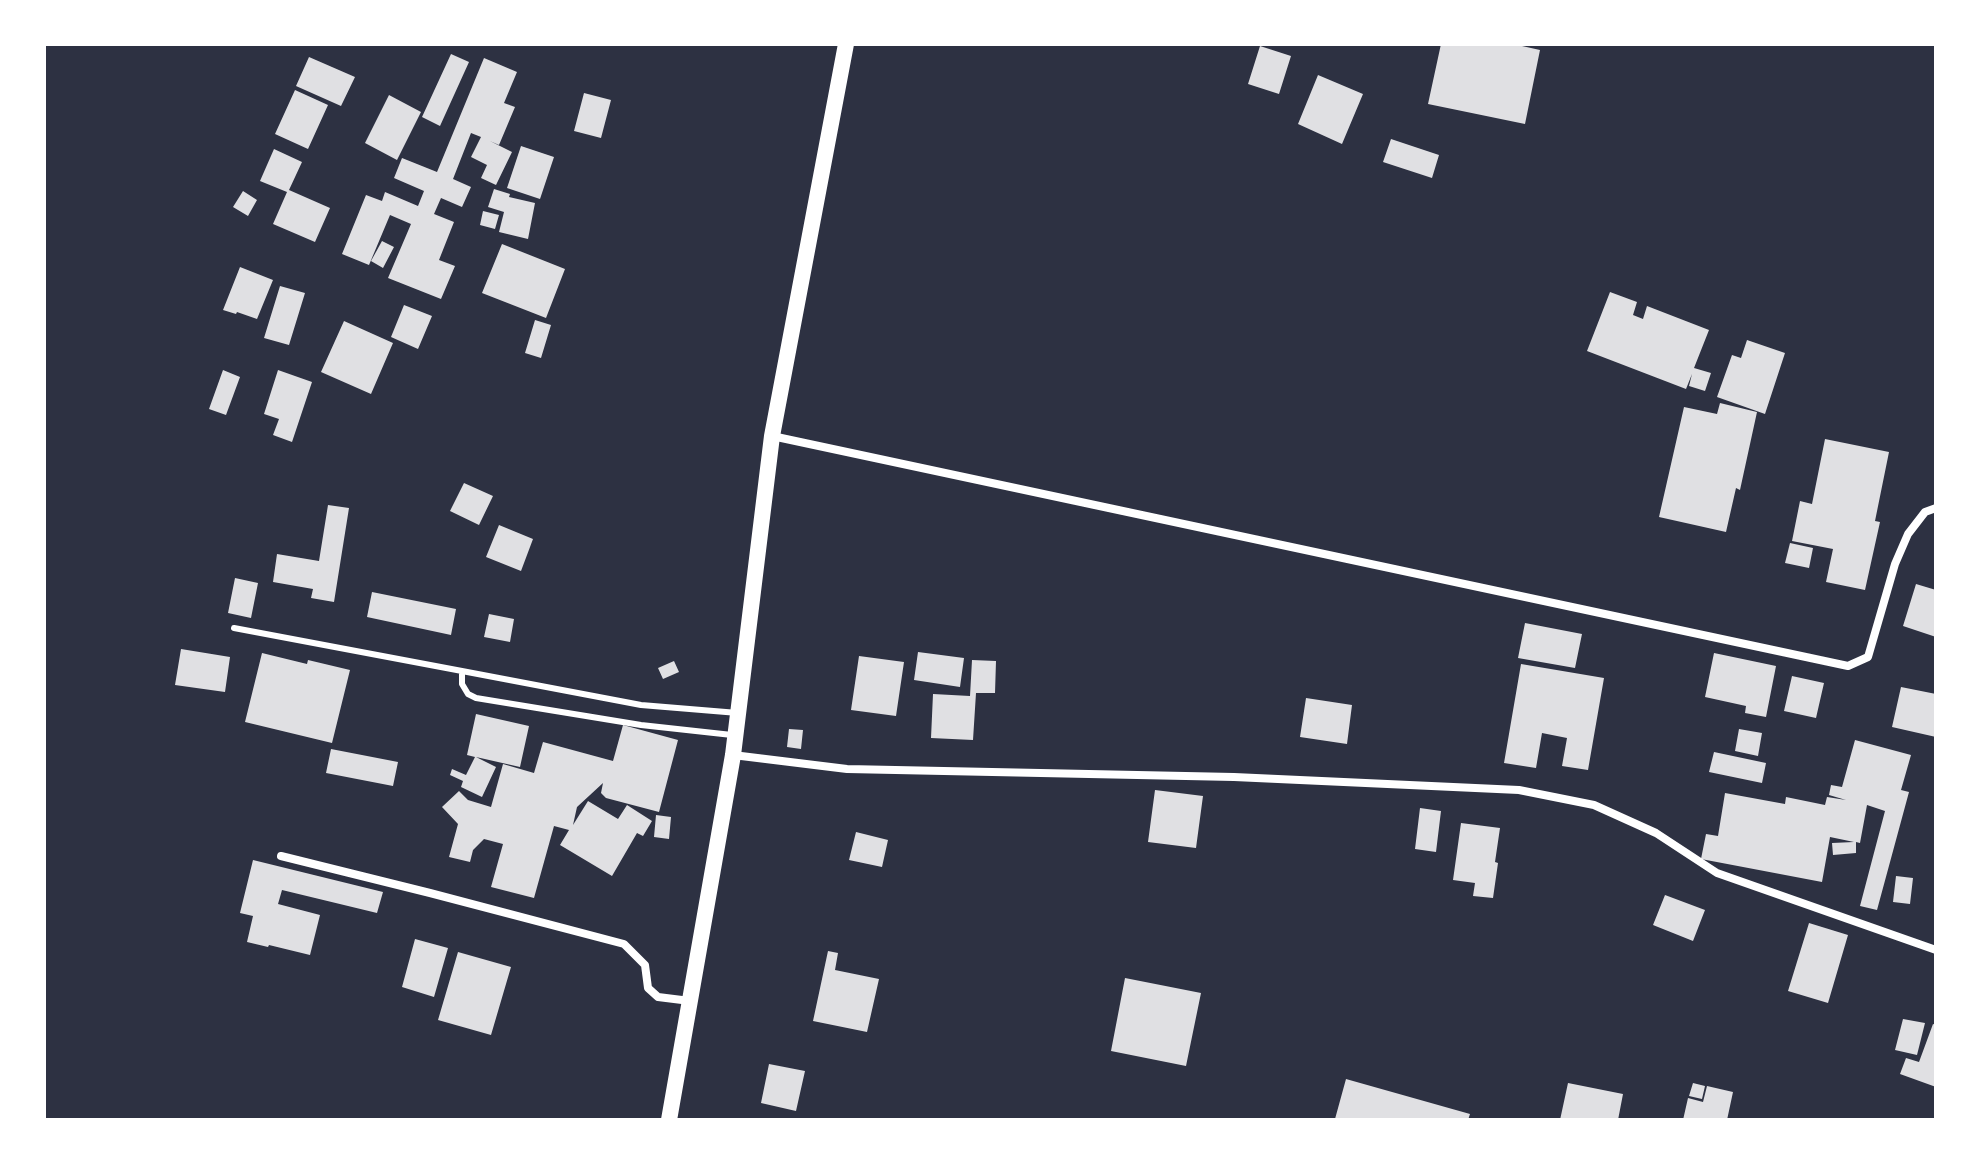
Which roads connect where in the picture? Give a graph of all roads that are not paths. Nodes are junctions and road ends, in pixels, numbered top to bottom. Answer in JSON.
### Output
{"nodes":[{"id":1,"x":846,"y":44,"type":"edge"},
{"id":2,"x":772,"y":436,"type":"junction"},
{"id":3,"x":1936,"y":508,"type":"edge"},
{"id":4,"x":234,"y":628,"type":"dead end"},
{"id":5,"x":462,"y":671,"type":"junction"},
{"id":6,"x":738,"y":713,"type":"junction"},
{"id":7,"x":735,"y":735,"type":"junction"},
{"id":8,"x":733,"y":755,"type":"junction"},
{"id":9,"x":281,"y":856,"type":"dead end"},
{"id":10,"x":1936,"y":950,"type":"edge"},
{"id":11,"x":690,"y":1001,"type":"junction"},
{"id":12,"x":669,"y":1120,"type":"edge"}],
"edges":[{"from":1,"to":2,"type":"main road"},
{"from":2,"to":3,"type":"street"},
{"from":2,"to":6,"type":"main road"},
{"from":4,"to":5,"type":"lane"},
{"from":5,"to":6,"type":"lane"},
{"from":5,"to":7,"type":"lane"},
{"from":6,"to":7,"type":"main road"},
{"from":7,"to":8,"type":"main road"},
{"from":8,"to":10,"type":"street"},
{"from":8,"to":11,"type":"main road"},
{"from":9,"to":11,"type":"street"},
{"from":11,"to":12,"type":"main road"}]}
